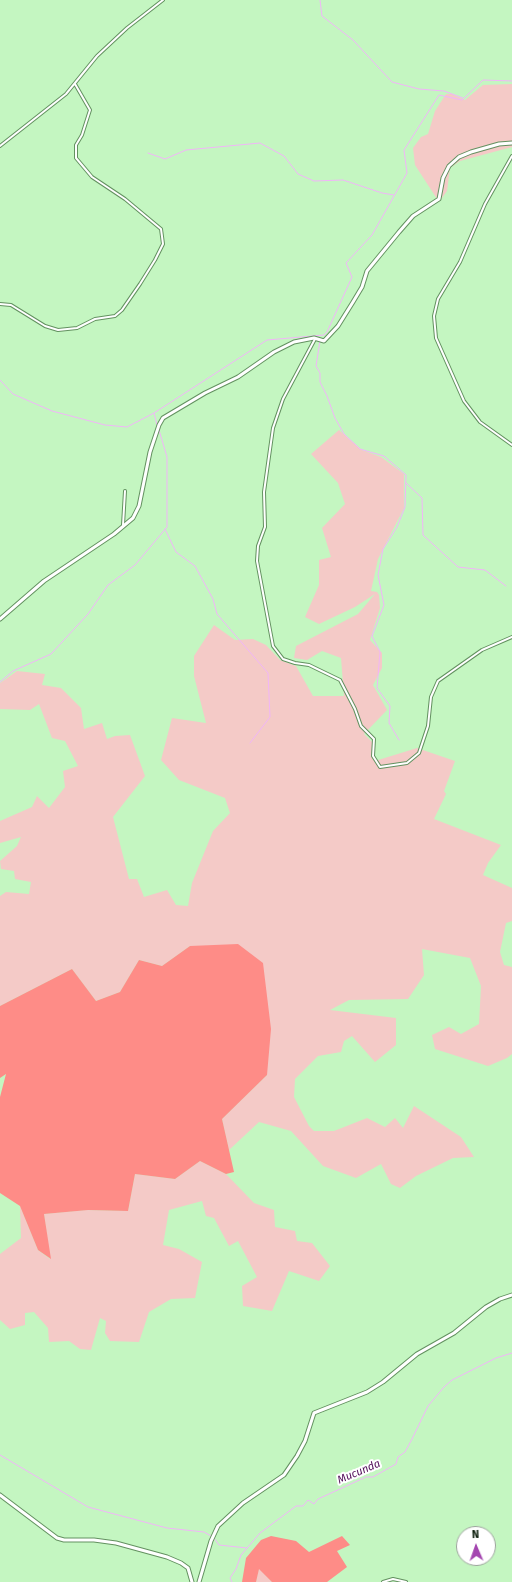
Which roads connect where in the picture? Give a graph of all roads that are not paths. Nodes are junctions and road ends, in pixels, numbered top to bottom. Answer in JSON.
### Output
{"nodes":[{"id":1,"x":163,"y":0,"type":"edge"},
{"id":2,"x":75,"y":84,"type":"junction"},
{"id":3,"x":512,"y":143,"type":"edge"},
{"id":4,"x":0,"y":146,"type":"edge"},
{"id":5,"x":512,"y":156,"type":"edge"},
{"id":6,"x":0,"y":304,"type":"edge"},
{"id":7,"x":316,"y":339,"type":"junction"},
{"id":8,"x":512,"y":445,"type":"edge"},
{"id":9,"x":125,"y":491,"type":"dead end"},
{"id":10,"x":123,"y":527,"type":"junction"},
{"id":11,"x":0,"y":619,"type":"edge"},
{"id":12,"x":512,"y":637,"type":"edge"},
{"id":13,"x":512,"y":1296,"type":"edge"},
{"id":14,"x":0,"y":1495,"type":"edge"},
{"id":15,"x":192,"y":1582,"type":"edge"},
{"id":16,"x":199,"y":1582,"type":"edge"},
{"id":17,"x":383,"y":1582,"type":"edge"},
{"id":18,"x":406,"y":1582,"type":"edge"}],
"edges":[{"from":1,"to":2,"type":"street"},
{"from":2,"to":4,"type":"street"},
{"from":2,"to":6,"type":"street"},
{"from":3,"to":7,"type":"street"},
{"from":5,"to":8,"type":"street"},
{"from":7,"to":10,"type":"street"},
{"from":7,"to":12,"type":"street"},
{"from":9,"to":10,"type":"street"},
{"from":10,"to":11,"type":"street"},
{"from":13,"to":16,"type":"street"},
{"from":14,"to":15,"type":"street"},
{"from":17,"to":18,"type":"street"}]}
